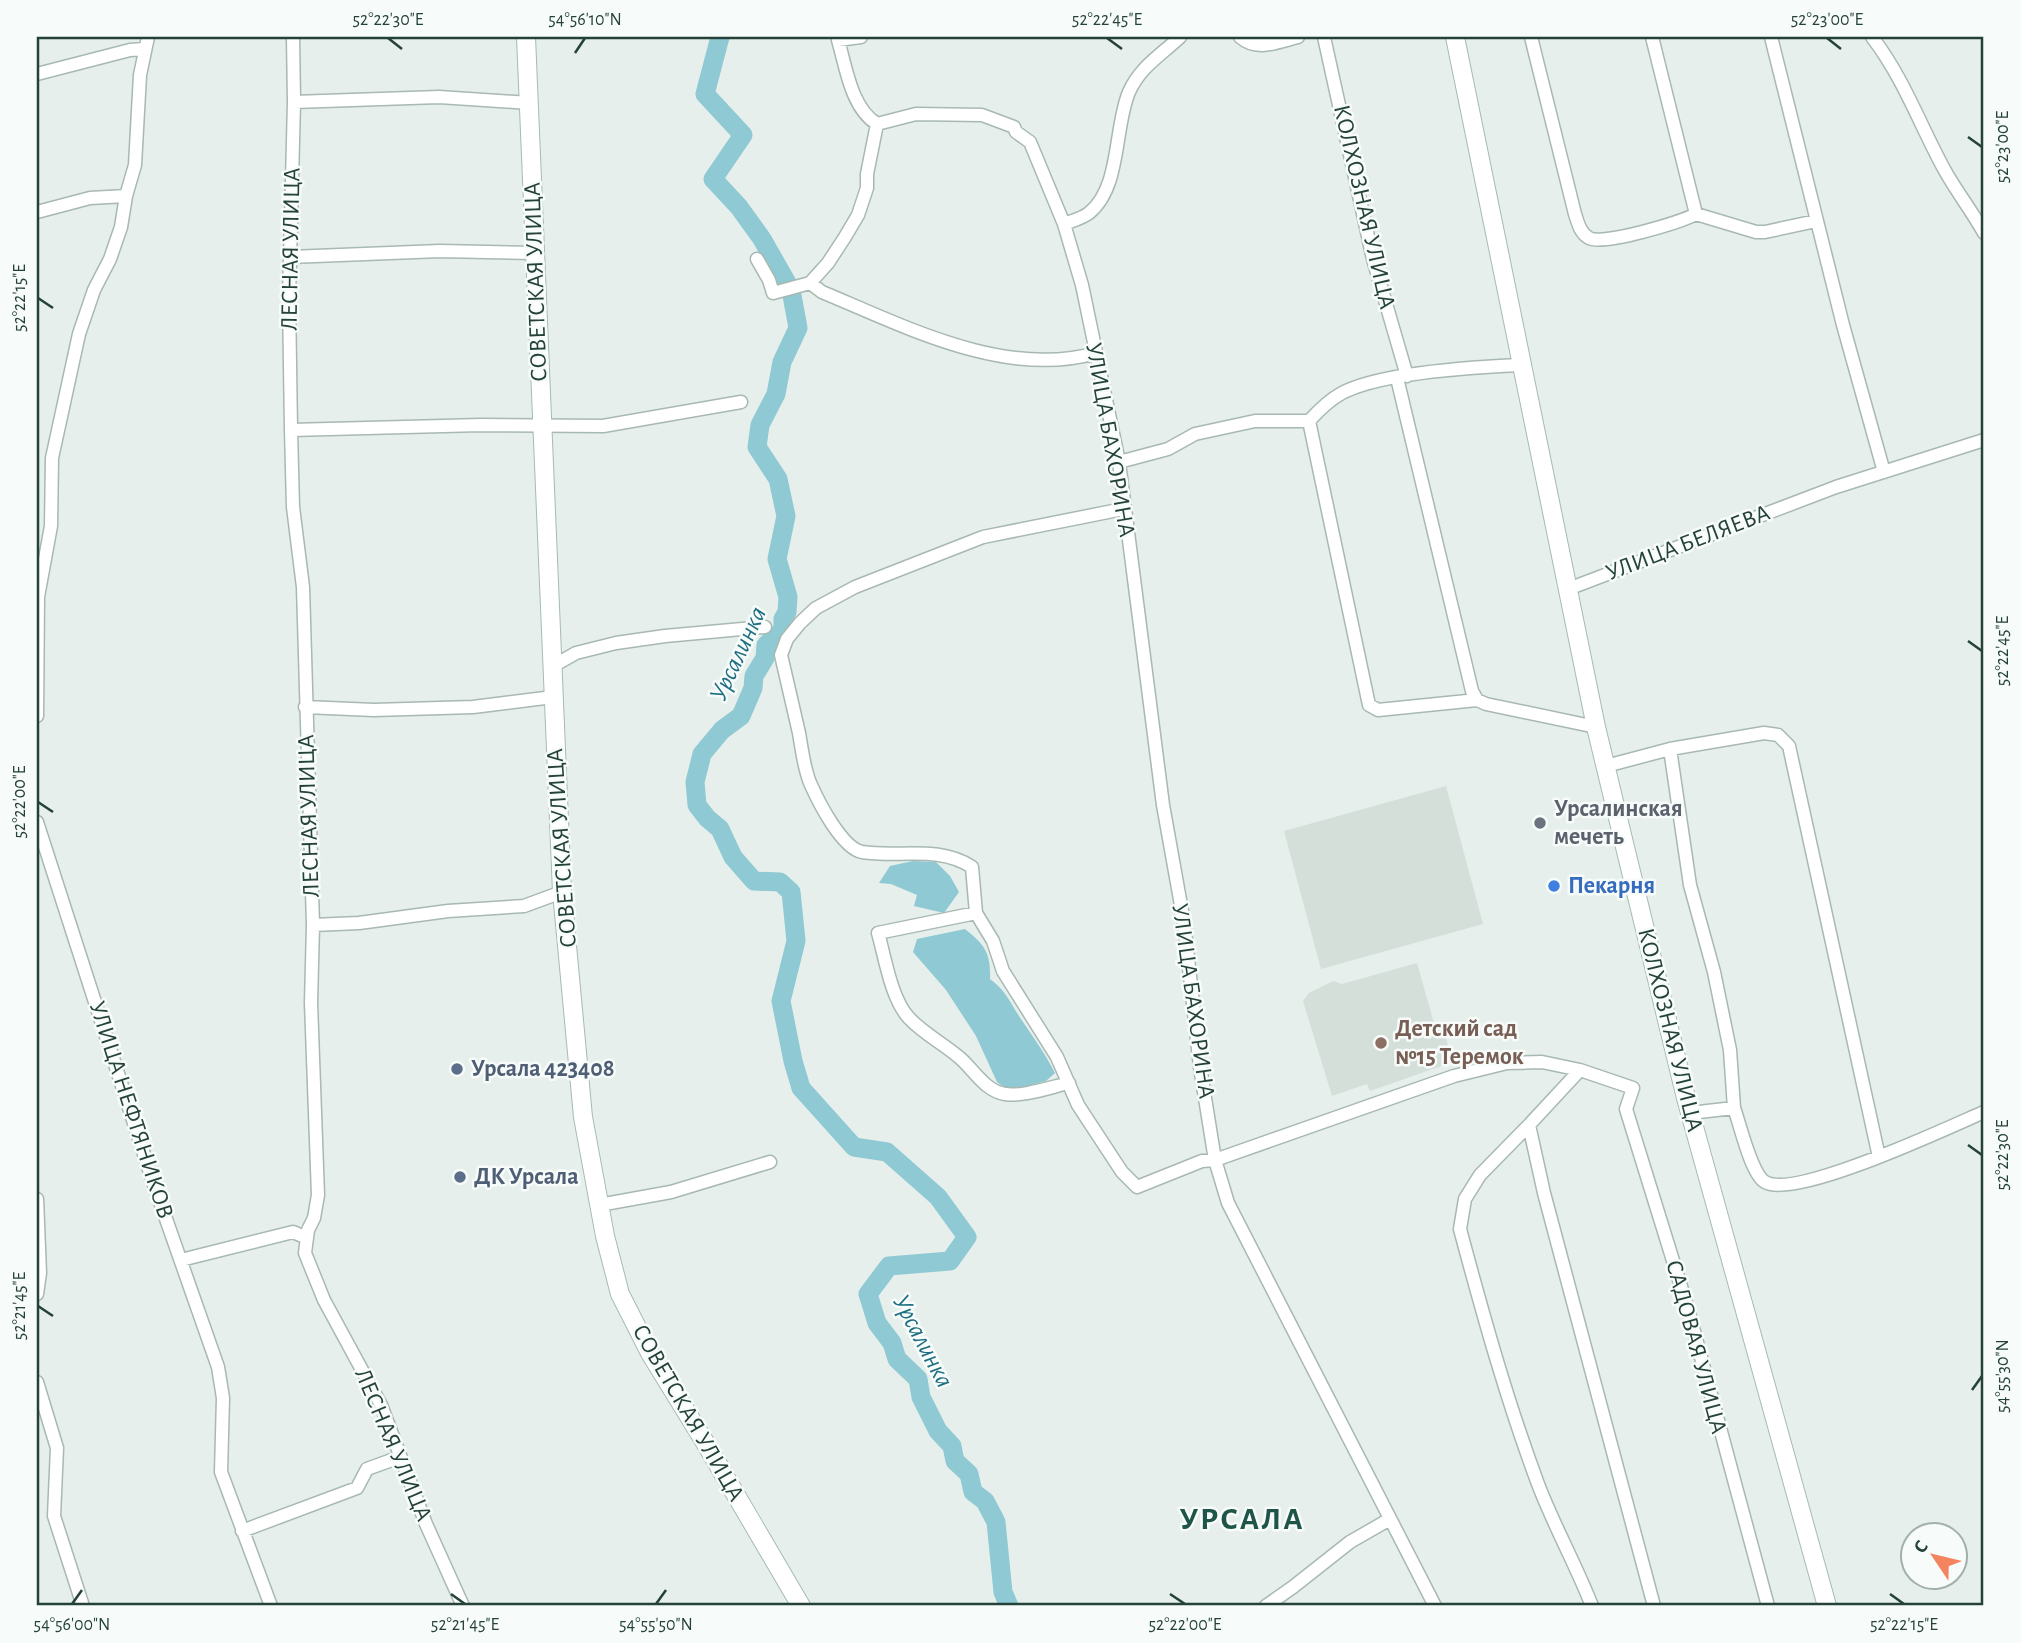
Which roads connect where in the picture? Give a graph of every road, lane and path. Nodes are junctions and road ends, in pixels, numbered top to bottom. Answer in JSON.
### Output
{"nodes":[{"id":1,"x":293,"y":37,"type":"edge"},
{"id":2,"x":526,"y":37,"type":"edge"},
{"id":3,"x":860,"y":37,"type":"edge"},
{"id":4,"x":1180,"y":37,"type":"edge"},
{"id":5,"x":1240,"y":37,"type":"edge"},
{"id":6,"x":1298,"y":37,"type":"edge"},
{"id":7,"x":1324,"y":37,"type":"edge"},
{"id":8,"x":1455,"y":37,"type":"edge"},
{"id":9,"x":1531,"y":37,"type":"edge"},
{"id":10,"x":1652,"y":37,"type":"edge"},
{"id":11,"x":1771,"y":37,"type":"edge"},
{"id":12,"x":1872,"y":37,"type":"edge"},
{"id":13,"x":146,"y":43,"type":"edge"},
{"id":14,"x":37,"y":74,"type":"edge"},
{"id":15,"x":294,"y":102,"type":"junction"},
{"id":16,"x":528,"y":103,"type":"junction"},
{"id":17,"x":877,"y":124,"type":"junction"},
{"id":18,"x":126,"y":196,"type":"junction"},
{"id":19,"x":37,"y":212,"type":"edge"},
{"id":20,"x":1696,"y":214,"type":"junction"},
{"id":21,"x":1816,"y":220,"type":"junction"},
{"id":22,"x":1064,"y":224,"type":"junction"},
{"id":23,"x":1984,"y":233,"type":"edge"},
{"id":24,"x":535,"y":253,"type":"junction"},
{"id":25,"x":290,"y":257,"type":"junction"},
{"id":26,"x":757,"y":259,"type":"dead end"},
{"id":27,"x":810,"y":283,"type":"junction"},
{"id":28,"x":1096,"y":353,"type":"junction"},
{"id":29,"x":1521,"y":365,"type":"junction"},
{"id":30,"x":1402,"y":377,"type":"junction"},
{"id":31,"x":741,"y":402,"type":"dead end"},
{"id":32,"x":1309,"y":421,"type":"junction"},
{"id":33,"x":542,"y":427,"type":"junction"},
{"id":34,"x":292,"y":430,"type":"junction"},
{"id":35,"x":1984,"y":440,"type":"edge"},
{"id":36,"x":1119,"y":462,"type":"junction"},
{"id":37,"x":1884,"y":472,"type":"junction"},
{"id":38,"x":1123,"y":509,"type":"junction"},
{"id":39,"x":1568,"y":589,"type":"junction"},
{"id":40,"x":765,"y":627,"type":"dead end"},
{"id":41,"x":553,"y":666,"type":"junction"},
{"id":42,"x":37,"y":672,"type":"edge"},
{"id":43,"x":553,"y":697,"type":"junction"},
{"id":44,"x":1477,"y":700,"type":"junction"},
{"id":45,"x":305,"y":707,"type":"junction"},
{"id":46,"x":37,"y":716,"type":"edge"},
{"id":47,"x":1596,"y":727,"type":"junction"},
{"id":48,"x":1670,"y":749,"type":"junction"},
{"id":49,"x":1606,"y":766,"type":"junction"},
{"id":50,"x":37,"y":822,"type":"edge"},
{"id":51,"x":562,"y":892,"type":"junction"},
{"id":52,"x":976,"y":914,"type":"junction"},
{"id":53,"x":313,"y":925,"type":"junction"},
{"id":54,"x":1580,"y":1070,"type":"junction"},
{"id":55,"x":1069,"y":1083,"type":"junction"},
{"id":56,"x":1734,"y":1108,"type":"junction"},
{"id":57,"x":1984,"y":1112,"type":"edge"},
{"id":58,"x":1690,"y":1113,"type":"junction"},
{"id":59,"x":1528,"y":1125,"type":"junction"},
{"id":60,"x":1880,"y":1157,"type":"junction"},
{"id":61,"x":1215,"y":1160,"type":"junction"},
{"id":62,"x":770,"y":1162,"type":"dead end"},
{"id":63,"x":37,"y":1199,"type":"edge"},
{"id":64,"x":599,"y":1205,"type":"junction"},
{"id":65,"x":307,"y":1238,"type":"junction"},
{"id":66,"x":181,"y":1260,"type":"junction"},
{"id":67,"x":37,"y":1294,"type":"edge"},
{"id":68,"x":37,"y":1382,"type":"edge"},
{"id":69,"x":400,"y":1457,"type":"junction"},
{"id":70,"x":1390,"y":1519,"type":"junction"},
{"id":71,"x":242,"y":1531,"type":"junction"},
{"id":72,"x":83,"y":1606,"type":"edge"},
{"id":73,"x":271,"y":1606,"type":"edge"},
{"id":74,"x":463,"y":1606,"type":"edge"},
{"id":75,"x":801,"y":1606,"type":"edge"},
{"id":76,"x":1266,"y":1606,"type":"edge"},
{"id":77,"x":1435,"y":1606,"type":"edge"},
{"id":78,"x":1592,"y":1606,"type":"edge"},
{"id":79,"x":1654,"y":1606,"type":"edge"},
{"id":80,"x":1768,"y":1606,"type":"edge"},
{"id":81,"x":1827,"y":1606,"type":"edge"}],
"edges":[{"from":1,"to":15,"type":"street","name":"ЛЕСНАЯ УЛИЦА"},
{"from":2,"to":16,"type":"street","name":"СОВЕТСКАЯ УЛИЦА"},
{"from":3,"to":17,"type":"street"},
{"from":4,"to":22,"type":"street"},
{"from":5,"to":6,"type":"street"},
{"from":7,"to":30,"type":"street","name":"КОЛХОЗНАЯ УЛИЦА"},
{"from":8,"to":29,"type":"street","name":"КОЛХОЗНАЯ УЛИЦА"},
{"from":9,"to":20,"type":"street"},
{"from":10,"to":20,"type":"street"},
{"from":11,"to":21,"type":"street"},
{"from":12,"to":23,"type":"street"},
{"from":13,"to":14,"type":"street"},
{"from":13,"to":18,"type":"street"},
{"from":15,"to":16,"type":"street"},
{"from":15,"to":25,"type":"street","name":"ЛЕСНАЯ УЛИЦА"},
{"from":16,"to":24,"type":"street","name":"СОВЕТСКАЯ УЛИЦА"},
{"from":17,"to":22,"type":"street","name":"УЛИЦА БАХОРИНА"},
{"from":17,"to":27,"type":"street"},
{"from":18,"to":19,"type":"street"},
{"from":18,"to":42,"type":"street"},
{"from":20,"to":21,"type":"street"},
{"from":21,"to":37,"type":"street"},
{"from":22,"to":28,"type":"street","name":"УЛИЦА БАХОРИНА"},
{"from":24,"to":25,"type":"street"},
{"from":24,"to":33,"type":"street","name":"СОВЕТСКАЯ УЛИЦА"},
{"from":25,"to":34,"type":"street","name":"ЛЕСНАЯ УЛИЦА"},
{"from":26,"to":27,"type":"street"},
{"from":27,"to":28,"type":"street"},
{"from":28,"to":36,"type":"street","name":"УЛИЦА БАХОРИНА"},
{"from":29,"to":30,"type":"street"},
{"from":29,"to":39,"type":"street","name":"КОЛХОЗНАЯ УЛИЦА"},
{"from":30,"to":32,"type":"street"},
{"from":30,"to":44,"type":"street","name":"КОЛХОЗНАЯ УЛИЦА"},
{"from":31,"to":33,"type":"street"},
{"from":32,"to":36,"type":"street"},
{"from":32,"to":44,"type":"street"},
{"from":33,"to":34,"type":"street"},
{"from":33,"to":41,"type":"street","name":"СОВЕТСКАЯ УЛИЦА"},
{"from":34,"to":45,"type":"street","name":"ЛЕСНАЯ УЛИЦА"},
{"from":35,"to":37,"type":"street","name":"УЛИЦА БЕЛЯЕВА"},
{"from":36,"to":38,"type":"street","name":"УЛИЦА БАХОРИНА"},
{"from":37,"to":39,"type":"street","name":"УЛИЦА БЕЛЯЕВА"},
{"from":38,"to":52,"type":"street"},
{"from":38,"to":61,"type":"street","name":"УЛИЦА БАХОРИНА"},
{"from":39,"to":47,"type":"street","name":"КОЛХОЗНАЯ УЛИЦА"},
{"from":40,"to":41,"type":"street"},
{"from":41,"to":43,"type":"street","name":"СОВЕТСКАЯ УЛИЦА"},
{"from":42,"to":46,"type":"street"},
{"from":43,"to":45,"type":"street"},
{"from":43,"to":51,"type":"street","name":"СОВЕТСКАЯ УЛИЦА"},
{"from":44,"to":47,"type":"street"},
{"from":45,"to":53,"type":"street","name":"ЛЕСНАЯ УЛИЦА"},
{"from":47,"to":49,"type":"street","name":"КОЛХОЗНАЯ УЛИЦА"},
{"from":48,"to":49,"type":"street"},
{"from":48,"to":56,"type":"street"},
{"from":48,"to":60,"type":"street"},
{"from":49,"to":58,"type":"street","name":"КОЛХОЗНАЯ УЛИЦА"},
{"from":50,"to":66,"type":"street","name":"УЛИЦА НЕФТЯНИКОВ"},
{"from":51,"to":53,"type":"street"},
{"from":51,"to":64,"type":"street","name":"СОВЕТСКАЯ УЛИЦА"},
{"from":52,"to":55,"type":"street"},
{"from":52,"to":55,"type":"street"},
{"from":53,"to":65,"type":"street","name":"ЛЕСНАЯ УЛИЦА"},
{"from":54,"to":59,"type":"street"},
{"from":54,"to":61,"type":"street"},
{"from":54,"to":80,"type":"street","name":"САДОВАЯ УЛИЦА"},
{"from":55,"to":61,"type":"street"},
{"from":56,"to":58,"type":"street"},
{"from":56,"to":60,"type":"street"},
{"from":57,"to":60,"type":"street"},
{"from":58,"to":81,"type":"street","name":"КОЛХОЗНАЯ УЛИЦА"},
{"from":59,"to":78,"type":"street"},
{"from":59,"to":79,"type":"street"},
{"from":61,"to":70,"type":"street","name":"УЛИЦА БАХОРИНА"},
{"from":62,"to":64,"type":"street"},
{"from":63,"to":67,"type":"street"},
{"from":64,"to":75,"type":"street","name":"СОВЕТСКАЯ УЛИЦА"},
{"from":65,"to":66,"type":"street"},
{"from":65,"to":69,"type":"street","name":"ЛЕСНАЯ УЛИЦА"},
{"from":66,"to":71,"type":"street","name":"УЛИЦА НЕФТЯНИКОВ"},
{"from":68,"to":72,"type":"street"},
{"from":69,"to":71,"type":"street"},
{"from":69,"to":74,"type":"street","name":"ЛЕСНАЯ УЛИЦА"},
{"from":70,"to":76,"type":"street"},
{"from":70,"to":77,"type":"street","name":"УЛИЦА БАХОРИНА"},
{"from":71,"to":73,"type":"street","name":"УЛИЦА НЕФТЯНИКОВ"}]}
